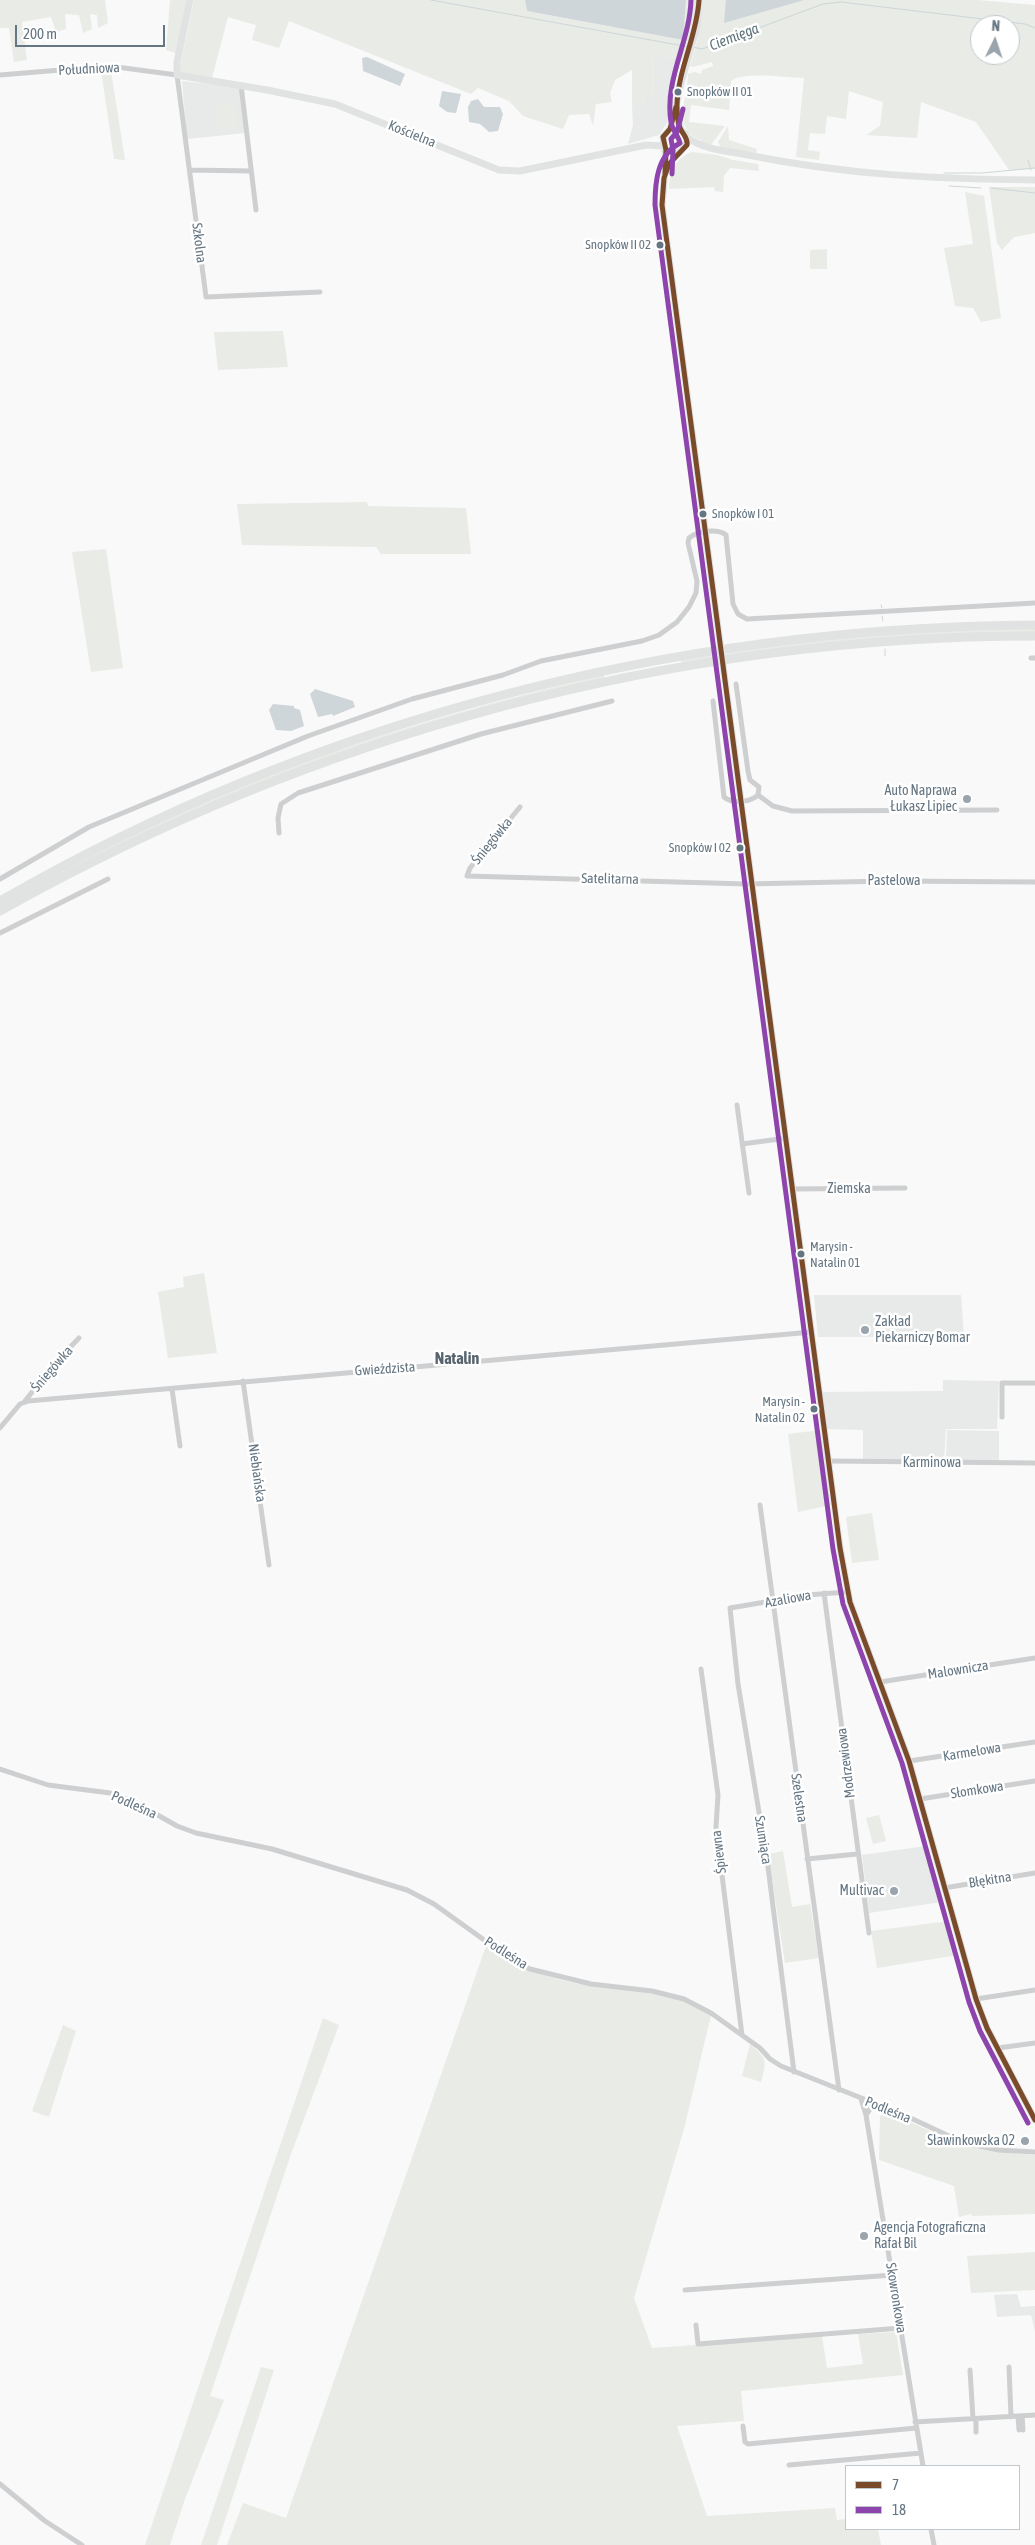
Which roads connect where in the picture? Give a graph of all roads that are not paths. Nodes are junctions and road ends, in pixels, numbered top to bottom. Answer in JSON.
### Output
{"nodes":[{"id":1,"x":190,"y":0,"type":"edge"},
{"id":2,"x":699,"y":0,"type":"edge"},
{"id":3,"x":177,"y":75,"type":"junction"},
{"id":4,"x":0,"y":76,"type":"edge"},
{"id":5,"x":241,"y":85,"type":"junction"},
{"id":6,"x":677,"y":105,"type":"junction"},
{"id":7,"x":670,"y":129,"type":"junction"},
{"id":8,"x":681,"y":130,"type":"junction"},
{"id":9,"x":663,"y":138,"type":"junction"},
{"id":10,"x":687,"y":138,"type":"junction"},
{"id":11,"x":646,"y":145,"type":"junction"},
{"id":12,"x":665,"y":148,"type":"junction"},
{"id":13,"x":685,"y":148,"type":"junction"},
{"id":14,"x":713,"y":148,"type":"junction"},
{"id":15,"x":676,"y":153,"type":"junction"},
{"id":16,"x":190,"y":170,"type":"junction"},
{"id":17,"x":251,"y":171,"type":"junction"},
{"id":18,"x":665,"y":174,"type":"junction"},
{"id":19,"x":1035,"y":180,"type":"edge"},
{"id":20,"x":256,"y":210,"type":"dead end"},
{"id":21,"x":320,"y":292,"type":"dead end"},
{"id":22,"x":705,"y":532,"type":"junction"},
{"id":23,"x":1035,"y":603,"type":"edge"},
{"id":24,"x":1035,"y":625,"type":"edge"},
{"id":25,"x":1035,"y":636,"type":"edge"},
{"id":26,"x":736,"y":684,"type":"dead end"},
{"id":27,"x":713,"y":700,"type":"dead end"},
{"id":28,"x":612,"y":701,"type":"dead end"},
{"id":29,"x":758,"y":795,"type":"junction"},
{"id":30,"x":742,"y":800,"type":"junction"},
{"id":31,"x":520,"y":807,"type":"dead end"},
{"id":32,"x":997,"y":810,"type":"dead end"},
{"id":33,"x":280,"y":833,"type":"dead end"},
{"id":34,"x":467,"y":876,"type":"joint"},
{"id":35,"x":0,"y":879,"type":"edge"},
{"id":36,"x":108,"y":879,"type":"dead end"},
{"id":37,"x":753,"y":882,"type":"junction"},
{"id":38,"x":1035,"y":882,"type":"edge"},
{"id":39,"x":0,"y":901,"type":"edge"},
{"id":40,"x":0,"y":911,"type":"edge"},
{"id":41,"x":0,"y":933,"type":"edge"},
{"id":42,"x":737,"y":1105,"type":"dead end"},
{"id":43,"x":787,"y":1138,"type":"junction"},
{"id":44,"x":742,"y":1144,"type":"junction"},
{"id":45,"x":905,"y":1188,"type":"dead end"},
{"id":46,"x":793,"y":1189,"type":"junction"},
{"id":47,"x":749,"y":1193,"type":"dead end"},
{"id":48,"x":812,"y":1332,"type":"junction"},
{"id":49,"x":79,"y":1338,"type":"dead end"},
{"id":50,"x":243,"y":1381,"type":"junction"},
{"id":51,"x":1035,"y":1383,"type":"edge"},
{"id":52,"x":172,"y":1389,"type":"junction"},
{"id":53,"x":24,"y":1402,"type":"junction"},
{"id":54,"x":1002,"y":1417,"type":"dead end"},
{"id":55,"x":0,"y":1428,"type":"edge"},
{"id":56,"x":180,"y":1446,"type":"dead end"},
{"id":57,"x":829,"y":1461,"type":"junction"},
{"id":58,"x":1035,"y":1463,"type":"edge"},
{"id":59,"x":760,"y":1505,"type":"dead end"},
{"id":60,"x":269,"y":1564,"type":"dead end"},
{"id":61,"x":848,"y":1592,"type":"junction"},
{"id":62,"x":824,"y":1593,"type":"junction"},
{"id":63,"x":772,"y":1602,"type":"junction"},
{"id":64,"x":730,"y":1608,"type":"joint"},
{"id":65,"x":1035,"y":1658,"type":"edge"},
{"id":66,"x":700,"y":1670,"type":"dead end"},
{"id":67,"x":880,"y":1682,"type":"junction"},
{"id":68,"x":1035,"y":1742,"type":"edge"},
{"id":69,"x":909,"y":1761,"type":"junction"},
{"id":70,"x":0,"y":1769,"type":"edge"},
{"id":71,"x":1035,"y":1781,"type":"edge"},
{"id":72,"x":920,"y":1799,"type":"junction"},
{"id":73,"x":857,"y":1854,"type":"junction"},
{"id":74,"x":808,"y":1859,"type":"junction"},
{"id":75,"x":1035,"y":1873,"type":"edge"},
{"id":76,"x":944,"y":1888,"type":"junction"},
{"id":77,"x":869,"y":1933,"type":"dead end"},
{"id":78,"x":1035,"y":1990,"type":"edge"},
{"id":79,"x":976,"y":1999,"type":"junction"},
{"id":80,"x":742,"y":2035,"type":"junction"},
{"id":81,"x":1035,"y":2043,"type":"edge"},
{"id":82,"x":998,"y":2048,"type":"junction"},
{"id":83,"x":794,"y":2072,"type":"junction"},
{"id":84,"x":839,"y":2090,"type":"junction"},
{"id":85,"x":861,"y":2099,"type":"junction"},
{"id":86,"x":874,"y":2103,"type":"junction"},
{"id":87,"x":1033,"y":2112,"type":"edge"},
{"id":88,"x":866,"y":2115,"type":"junction"},
{"id":89,"x":1035,"y":2120,"type":"edge"},
{"id":90,"x":1035,"y":2152,"type":"edge"},
{"id":91,"x":892,"y":2275,"type":"junction"},
{"id":92,"x":685,"y":2290,"type":"dead end"},
{"id":93,"x":696,"y":2325,"type":"dead end"},
{"id":94,"x":901,"y":2328,"type":"junction"},
{"id":95,"x":1009,"y":2367,"type":"dead end"},
{"id":96,"x":970,"y":2370,"type":"dead end"},
{"id":97,"x":1020,"y":2416,"type":"junction"},
{"id":98,"x":1035,"y":2416,"type":"edge"},
{"id":99,"x":1011,"y":2417,"type":"junction"},
{"id":100,"x":974,"y":2419,"type":"junction"},
{"id":101,"x":916,"y":2425,"type":"junction"},
{"id":102,"x":743,"y":2426,"type":"dead end"},
{"id":103,"x":1021,"y":2430,"type":"dead end"},
{"id":104,"x":976,"y":2432,"type":"dead end"},
{"id":105,"x":921,"y":2453,"type":"junction"},
{"id":106,"x":923,"y":2465,"type":"edge"},
{"id":107,"x":789,"y":2466,"type":"dead end"},
{"id":108,"x":0,"y":2484,"type":"edge"},
{"id":109,"x":931,"y":2530,"type":"edge"},
{"id":110,"x":82,"y":2545,"type":"edge"},
{"id":111,"x":934,"y":2545,"type":"edge"}],
"edges":[{"from":1,"to":3,"type":"street"},
{"from":2,"to":6,"type":"street"},
{"from":3,"to":4,"type":"street","name":"Południowa"},
{"from":3,"to":5,"type":"street","name":"Kościelna"},
{"from":3,"to":16,"type":"street","name":"Szkolna"},
{"from":5,"to":11,"type":"street","name":"Kościelna"},
{"from":5,"to":17,"type":"street"},
{"from":6,"to":7,"type":"street"},
{"from":6,"to":8,"type":"street"},
{"from":7,"to":8,"type":"street"},
{"from":7,"to":9,"type":"street"},
{"from":8,"to":10,"type":"street"},
{"from":9,"to":11,"type":"street","name":"Kościelna"},
{"from":9,"to":12,"type":"street"},
{"from":10,"to":13,"type":"street"},
{"from":10,"to":14,"type":"street"},
{"from":11,"to":12,"type":"street","name":"Kościelna"},
{"from":12,"to":15,"type":"street"},
{"from":12,"to":18,"type":"street"},
{"from":13,"to":14,"type":"street"},
{"from":13,"to":15,"type":"street"},
{"from":14,"to":19,"type":"street"},
{"from":15,"to":18,"type":"street"},
{"from":16,"to":17,"type":"street"},
{"from":16,"to":21,"type":"street","name":"Szkolna"},
{"from":17,"to":20,"type":"street"},
{"from":18,"to":22,"type":"street"},
{"from":22,"to":23,"type":"street"},
{"from":22,"to":30,"type":"street"},
{"from":22,"to":35,"type":"street"},
{"from":24,"to":39,"type":"highway"},
{"from":25,"to":40,"type":"highway"},
{"from":26,"to":29,"type":"street"},
{"from":27,"to":30,"type":"street"},
{"from":28,"to":33,"type":"street"},
{"from":29,"to":30,"type":"street"},
{"from":29,"to":32,"type":"street"},
{"from":30,"to":37,"type":"street"},
{"from":31,"to":34,"type":"street","name":"Śniegówka"},
{"from":34,"to":37,"type":"street","name":"Satelitarna"},
{"from":36,"to":41,"type":"street"},
{"from":37,"to":38,"type":"street","name":"Pastelowa"},
{"from":37,"to":43,"type":"street"},
{"from":42,"to":44,"type":"street"},
{"from":43,"to":44,"type":"street"},
{"from":43,"to":46,"type":"street"},
{"from":44,"to":47,"type":"street"},
{"from":45,"to":46,"type":"street","name":"Ziemska"},
{"from":46,"to":48,"type":"street"},
{"from":48,"to":50,"type":"street","name":"Gwieździsta"},
{"from":48,"to":57,"type":"street"},
{"from":49,"to":53,"type":"street","name":"Śniegówka"},
{"from":50,"to":52,"type":"street","name":"Gwieździsta"},
{"from":50,"to":60,"type":"street","name":"Niebiańska"},
{"from":51,"to":54,"type":"street"},
{"from":52,"to":53,"type":"street","name":"Gwieździsta"},
{"from":52,"to":56,"type":"street"},
{"from":53,"to":55,"type":"street"},
{"from":57,"to":58,"type":"street","name":"Karminowa"},
{"from":57,"to":61,"type":"street"},
{"from":59,"to":63,"type":"street","name":"Szelestna"},
{"from":61,"to":62,"type":"street","name":"Azaliowa"},
{"from":61,"to":67,"type":"street"},
{"from":62,"to":63,"type":"street","name":"Azaliowa"},
{"from":62,"to":73,"type":"street","name":"Modrzewiowa"},
{"from":63,"to":64,"type":"street","name":"Azaliowa"},
{"from":63,"to":74,"type":"street","name":"Szelestna"},
{"from":64,"to":83,"type":"street","name":"Szumiąca"},
{"from":65,"to":67,"type":"street","name":"Malownicza"},
{"from":66,"to":80,"type":"street","name":"Śpiewna"},
{"from":67,"to":69,"type":"street"},
{"from":68,"to":69,"type":"street","name":"Karmelowa"},
{"from":69,"to":72,"type":"street"},
{"from":70,"to":80,"type":"street","name":"Podleśna"},
{"from":71,"to":72,"type":"street","name":"Słomkowa"},
{"from":72,"to":76,"type":"street"},
{"from":73,"to":74,"type":"street"},
{"from":73,"to":77,"type":"street","name":"Modrzewiowa"},
{"from":74,"to":84,"type":"street","name":"Szelestna"},
{"from":75,"to":76,"type":"street","name":"Błękitna"},
{"from":76,"to":79,"type":"street"},
{"from":78,"to":79,"type":"street"},
{"from":79,"to":82,"type":"street"},
{"from":80,"to":83,"type":"street","name":"Podleśna"},
{"from":81,"to":82,"type":"street"},
{"from":82,"to":87,"type":"street"},
{"from":83,"to":84,"type":"street","name":"Podleśna"},
{"from":84,"to":85,"type":"street","name":"Podleśna"},
{"from":85,"to":86,"type":"street","name":"Podleśna"},
{"from":85,"to":88,"type":"street","name":"Skowronkowa"},
{"from":86,"to":88,"type":"street"},
{"from":86,"to":90,"type":"street","name":"Podleśna"},
{"from":87,"to":89,"type":"street"},
{"from":88,"to":91,"type":"street","name":"Skowronkowa"},
{"from":91,"to":92,"type":"street"},
{"from":91,"to":94,"type":"street","name":"Skowronkowa"},
{"from":93,"to":94,"type":"street"},
{"from":94,"to":101,"type":"street","name":"Skowronkowa"},
{"from":95,"to":99,"type":"street"},
{"from":96,"to":100,"type":"street"},
{"from":97,"to":98,"type":"street"},
{"from":97,"to":99,"type":"street"},
{"from":97,"to":103,"type":"street"},
{"from":99,"to":100,"type":"street"},
{"from":100,"to":101,"type":"street"},
{"from":100,"to":104,"type":"street"},
{"from":101,"to":102,"type":"street"},
{"from":101,"to":105,"type":"street","name":"Skowronkowa"},
{"from":105,"to":106,"type":"street","name":"Skowronkowa"},
{"from":105,"to":107,"type":"street"},
{"from":108,"to":110,"type":"street"},
{"from":109,"to":111,"type":"street"}]}
